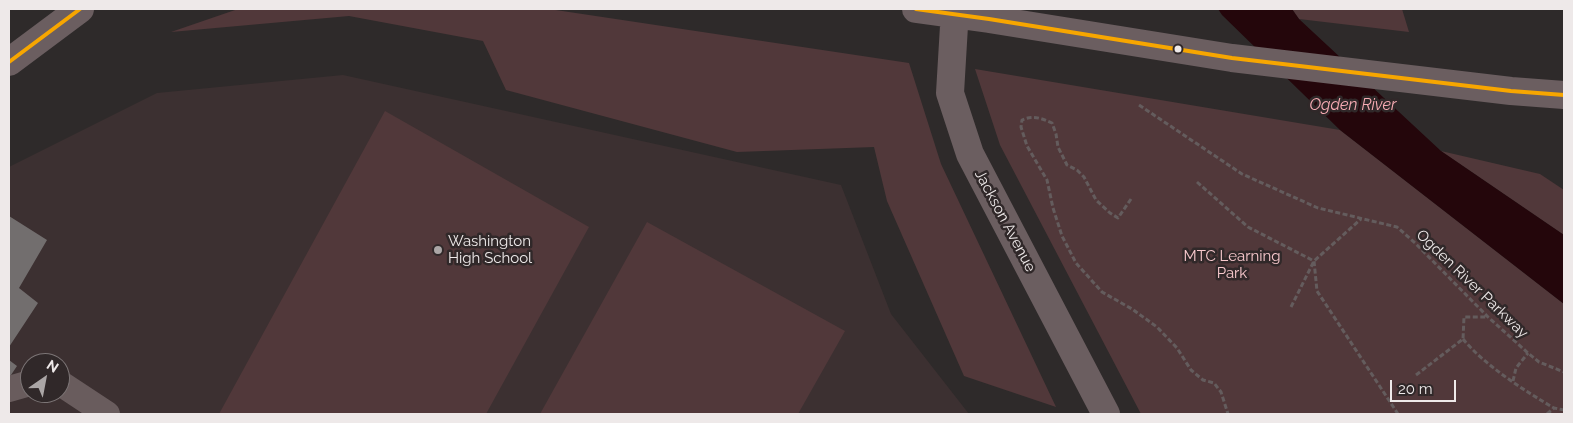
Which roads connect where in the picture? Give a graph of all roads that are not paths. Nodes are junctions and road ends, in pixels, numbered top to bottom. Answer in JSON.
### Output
{"nodes":[{"id":1,"x":80,"y":9,"type":"edge"},
{"id":2,"x":916,"y":9,"type":"edge"},
{"id":3,"x":955,"y":12,"type":"edge"},
{"id":4,"x":9,"y":62,"type":"edge"},
{"id":5,"x":1564,"y":95,"type":"edge"},
{"id":6,"x":70,"y":390,"type":"edge"},
{"id":7,"x":107,"y":414,"type":"edge"},
{"id":8,"x":1106,"y":414,"type":"edge"}],
"edges":[{"from":1,"to":4,"type":"main road"},
{"from":2,"to":3,"type":"main road"},
{"from":3,"to":5,"type":"main road"},
{"from":3,"to":8,"type":"main road","name":"Jackson Avenue"},
{"from":6,"to":7,"type":"street"}]}
